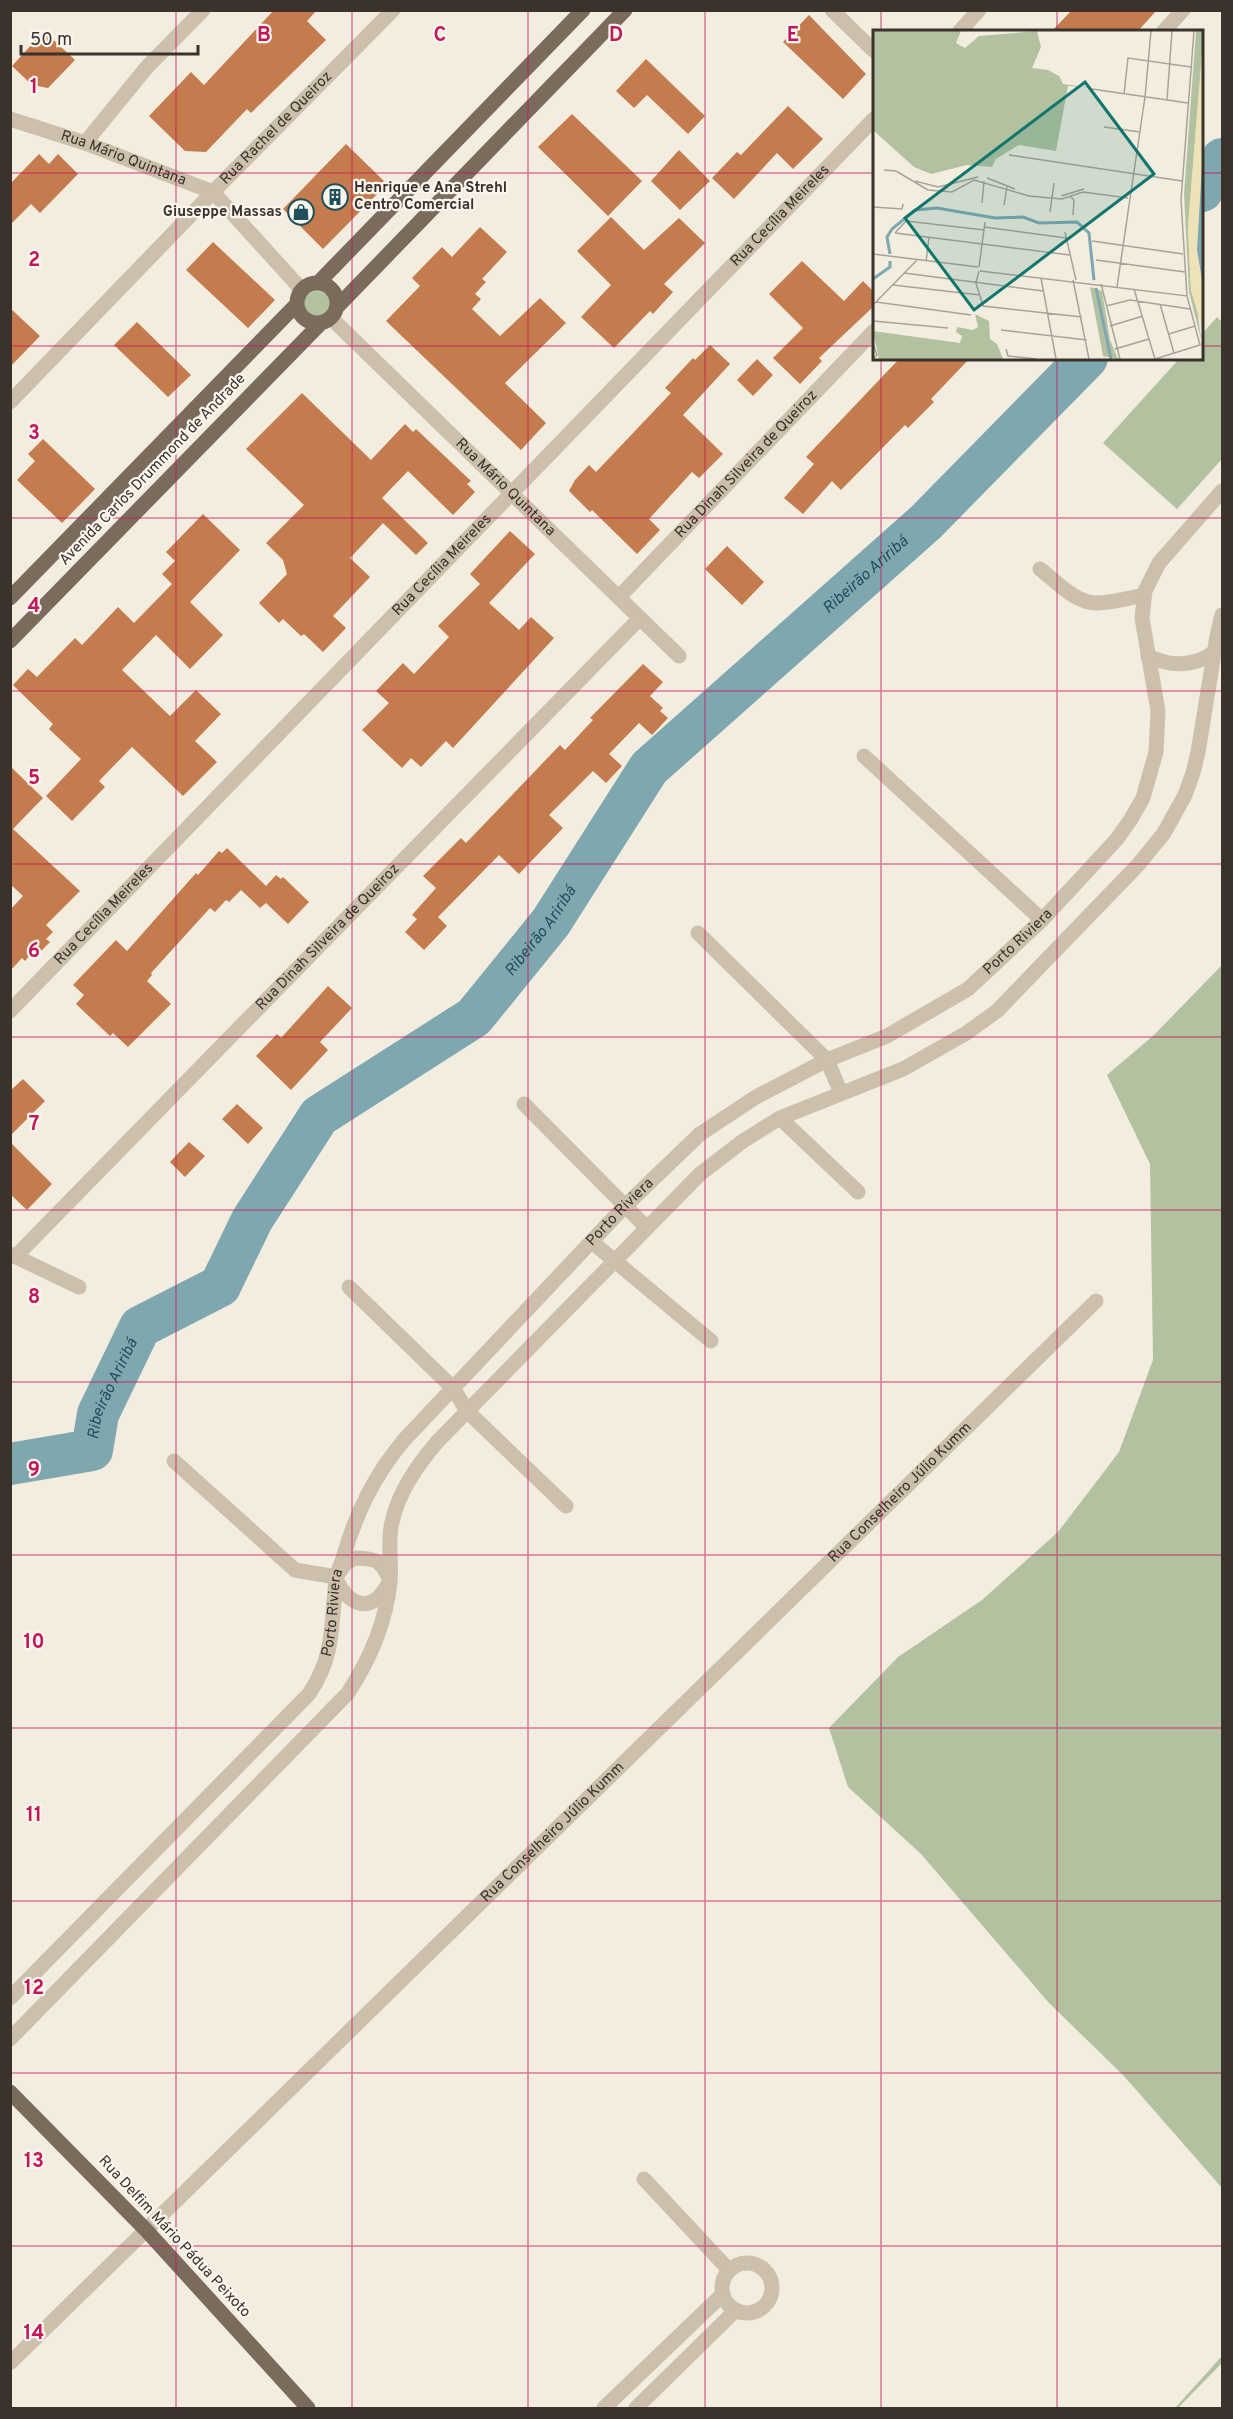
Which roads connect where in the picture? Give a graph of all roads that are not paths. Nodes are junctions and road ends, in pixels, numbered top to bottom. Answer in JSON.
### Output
{"nodes":[{"id":1,"x":203,"y":10,"type":"edge"},
{"id":2,"x":393,"y":10,"type":"edge"},
{"id":3,"x":583,"y":10,"type":"edge"},
{"id":4,"x":625,"y":10,"type":"edge"},
{"id":5,"x":832,"y":10,"type":"edge"},
{"id":6,"x":979,"y":10,"type":"edge"},
{"id":7,"x":1183,"y":10,"type":"edge"},
{"id":8,"x":961,"y":30,"type":"edge"},
{"id":9,"x":1165,"y":30,"type":"edge"},
{"id":10,"x":873,"y":50,"type":"edge"},
{"id":11,"x":10,"y":118,"type":"edge"},
{"id":12,"x":873,"y":120,"type":"edge"},
{"id":13,"x":85,"y":143,"type":"junction"},
{"id":14,"x":213,"y":192,"type":"junction"},
{"id":15,"x":318,"y":283,"type":"junction"},
{"id":16,"x":300,"y":297,"type":"junction"},
{"id":17,"x":330,"y":316,"type":"junction"},
{"id":18,"x":873,"y":332,"type":"edge"},
{"id":19,"x":10,"y":402,"type":"edge"},
{"id":20,"x":1222,"y":491,"type":"edge"},
{"id":21,"x":512,"y":494,"type":"junction"},
{"id":22,"x":1040,"y":569,"type":"dead end"},
{"id":23,"x":1144,"y":595,"type":"junction"},
{"id":24,"x":619,"y":597,"type":"junction"},
{"id":25,"x":10,"y":598,"type":"edge"},
{"id":26,"x":1222,"y":615,"type":"edge"},
{"id":27,"x":640,"y":618,"type":"junction"},
{"id":28,"x":10,"y":641,"type":"edge"},
{"id":29,"x":1215,"y":652,"type":"junction"},
{"id":30,"x":679,"y":656,"type":"dead end"},
{"id":31,"x":1148,"y":656,"type":"junction"},
{"id":32,"x":864,"y":756,"type":"dead end"},
{"id":33,"x":1042,"y":920,"type":"junction"},
{"id":34,"x":698,"y":933,"type":"dead end"},
{"id":35,"x":10,"y":1011,"type":"edge"},
{"id":36,"x":827,"y":1060,"type":"junction"},
{"id":37,"x":841,"y":1094,"type":"junction"},
{"id":38,"x":524,"y":1104,"type":"dead end"},
{"id":39,"x":780,"y":1118,"type":"junction"},
{"id":40,"x":858,"y":1192,"type":"dead end"},
{"id":41,"x":624,"y":1207,"type":"junction"},
{"id":42,"x":646,"y":1227,"type":"junction"},
{"id":43,"x":592,"y":1242,"type":"junction"},
{"id":44,"x":13,"y":1255,"type":"edge"},
{"id":45,"x":613,"y":1261,"type":"junction"},
{"id":46,"x":79,"y":1287,"type":"dead end"},
{"id":47,"x":349,"y":1287,"type":"dead end"},
{"id":48,"x":1095,"y":1301,"type":"dead end"},
{"id":49,"x":711,"y":1341,"type":"dead end"},
{"id":50,"x":453,"y":1388,"type":"junction"},
{"id":51,"x":467,"y":1412,"type":"junction"},
{"id":52,"x":174,"y":1461,"type":"dead end"},
{"id":53,"x":566,"y":1506,"type":"dead end"},
{"id":54,"x":336,"y":1577,"type":"junction"},
{"id":55,"x":390,"y":1582,"type":"junction"},
{"id":56,"x":234,"y":1772,"type":"junction"},
{"id":57,"x":254,"y":1791,"type":"junction"},
{"id":58,"x":43,"y":1965,"type":"junction"},
{"id":59,"x":64,"y":1984,"type":"junction"},
{"id":60,"x":10,"y":1998,"type":"edge"},
{"id":61,"x":10,"y":2039,"type":"edge"},
{"id":62,"x":10,"y":2092,"type":"edge"},
{"id":63,"x":644,"y":2179,"type":"dead end"},
{"id":64,"x":146,"y":2230,"type":"junction"},
{"id":65,"x":729,"y":2270,"type":"junction"},
{"id":66,"x":723,"y":2294,"type":"junction"},
{"id":67,"x":736,"y":2310,"type":"junction"},
{"id":68,"x":665,"y":2349,"type":"junction"},
{"id":69,"x":10,"y":2363,"type":"edge"},
{"id":70,"x":680,"y":2365,"type":"junction"},
{"id":71,"x":308,"y":2409,"type":"edge"},
{"id":72,"x":604,"y":2409,"type":"edge"},
{"id":73,"x":636,"y":2409,"type":"edge"}],
"edges":[{"from":1,"to":13,"type":"street"},
{"from":2,"to":14,"type":"street","name":"Rua Rachel de Queiroz"},
{"from":3,"to":15,"type":"main road"},
{"from":4,"to":17,"type":"main road","name":"Avenida Carlos Drummond de Andrade"},
{"from":5,"to":10,"type":"street"},
{"from":6,"to":8,"type":"street"},
{"from":7,"to":9,"type":"street"},
{"from":11,"to":13,"type":"street","name":"Rua Mário Quintana"},
{"from":12,"to":21,"type":"street","name":"Rua Cecília Meireles"},
{"from":13,"to":14,"type":"street","name":"Rua Mário Quintana"},
{"from":14,"to":16,"type":"street","name":"Rua Mário Quintana"},
{"from":14,"to":19,"type":"street","name":"Rua Rachel de Queiroz"},
{"from":15,"to":16,"type":"main road"},
{"from":15,"to":17,"type":"main road"},
{"from":16,"to":17,"type":"main road"},
{"from":16,"to":25,"type":"main road","name":"Avenida Carlos Drummond de Andrade"},
{"from":17,"to":21,"type":"street","name":"Rua Mário Quintana"},
{"from":17,"to":28,"type":"main road","name":"Avenida Carlos Drummond de Andrade"},
{"from":18,"to":24,"type":"street","name":"Rua Dinah Silveira de Queiroz"},
{"from":20,"to":23,"type":"street","name":"Porto Riviera"},
{"from":21,"to":24,"type":"street","name":"Rua Mário Quintana"},
{"from":21,"to":35,"type":"street","name":"Rua Cecília Meireles"},
{"from":22,"to":23,"type":"street"},
{"from":23,"to":31,"type":"street","name":"Porto Riviera"},
{"from":24,"to":27,"type":"street","name":"Rua Mário Quintana"},
{"from":26,"to":29,"type":"street","name":"Porto Riviera"},
{"from":27,"to":30,"type":"street","name":"Rua Mário Quintana"},
{"from":27,"to":44,"type":"street","name":"Rua Dinah Silveira de Queiroz"},
{"from":29,"to":31,"type":"street"},
{"from":29,"to":37,"type":"street","name":"Porto Riviera"},
{"from":31,"to":33,"type":"street","name":"Porto Riviera"},
{"from":32,"to":33,"type":"street"},
{"from":33,"to":36,"type":"street","name":"Porto Riviera"},
{"from":34,"to":36,"type":"street"},
{"from":36,"to":37,"type":"street"},
{"from":36,"to":41,"type":"street","name":"Porto Riviera"},
{"from":37,"to":39,"type":"street","name":"Porto Riviera"},
{"from":38,"to":41,"type":"street"},
{"from":39,"to":40,"type":"street"},
{"from":39,"to":42,"type":"street","name":"Porto Riviera"},
{"from":41,"to":42,"type":"street"},
{"from":41,"to":43,"type":"street","name":"Porto Riviera"},
{"from":42,"to":45,"type":"street","name":"Porto Riviera"},
{"from":43,"to":45,"type":"street"},
{"from":43,"to":50,"type":"street","name":"Porto Riviera"},
{"from":44,"to":46,"type":"street"},
{"from":45,"to":49,"type":"street"},
{"from":45,"to":51,"type":"street","name":"Porto Riviera"},
{"from":47,"to":50,"type":"street"},
{"from":48,"to":64,"type":"street","name":"Rua Conselheiro Júlio Kumm"},
{"from":50,"to":51,"type":"street"},
{"from":50,"to":54,"type":"street","name":"Porto Riviera"},
{"from":51,"to":53,"type":"street"},
{"from":51,"to":55,"type":"street","name":"Porto Riviera"},
{"from":52,"to":54,"type":"street"},
{"from":54,"to":55,"type":"street"},
{"from":54,"to":55,"type":"street"},
{"from":54,"to":56,"type":"street","name":"Porto Riviera"},
{"from":55,"to":57,"type":"street","name":"Porto Riviera"},
{"from":56,"to":57,"type":"street"},
{"from":56,"to":58,"type":"street","name":"Porto Riviera"},
{"from":57,"to":59,"type":"street","name":"Porto Riviera"},
{"from":58,"to":59,"type":"street"},
{"from":58,"to":60,"type":"street","name":"Porto Riviera"},
{"from":59,"to":61,"type":"street","name":"Porto Riviera"},
{"from":62,"to":64,"type":"main road","name":"Rua Delfim Mário Pádua Peixoto"},
{"from":63,"to":65,"type":"street"},
{"from":64,"to":69,"type":"street","name":"Rua Conselheiro Júlio Kumm"},
{"from":64,"to":71,"type":"main road","name":"Rua Delfim Mário Pádua Peixoto"},
{"from":65,"to":66,"type":"street"},
{"from":65,"to":67,"type":"street"},
{"from":66,"to":67,"type":"street"},
{"from":66,"to":68,"type":"street"},
{"from":67,"to":70,"type":"street"},
{"from":68,"to":70,"type":"street"},
{"from":68,"to":72,"type":"street"},
{"from":70,"to":73,"type":"street"}]}
